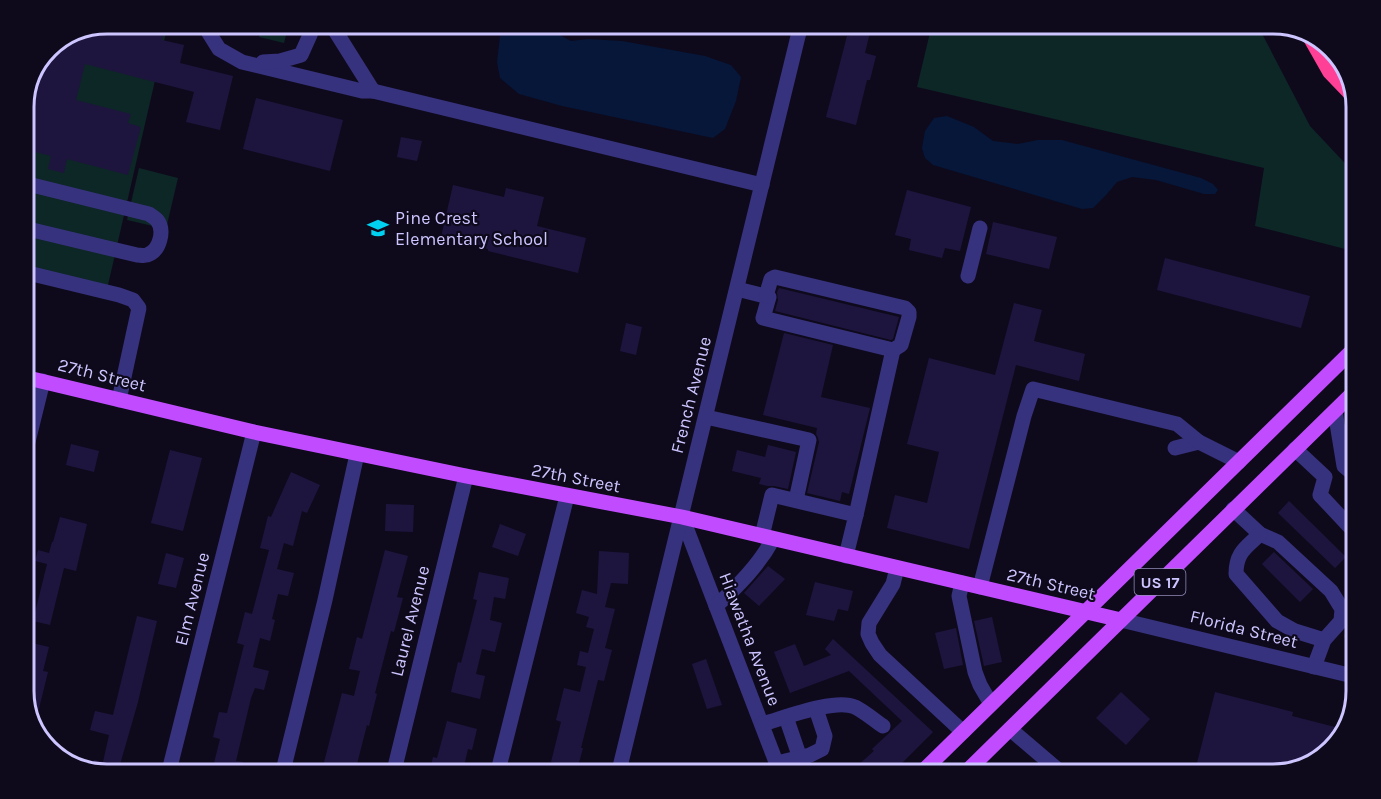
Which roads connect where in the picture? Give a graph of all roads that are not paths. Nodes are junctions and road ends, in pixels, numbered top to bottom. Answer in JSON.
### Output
{"nodes":[{"id":1,"x":210,"y":34,"type":"edge"},
{"id":2,"x":310,"y":34,"type":"edge"},
{"id":3,"x":337,"y":34,"type":"edge"},
{"id":4,"x":799,"y":34,"type":"edge"},
{"id":5,"x":1320,"y":52,"type":"edge"},
{"id":6,"x":242,"y":62,"type":"junction"},
{"id":7,"x":1343,"y":83,"type":"edge"},
{"id":8,"x":373,"y":91,"type":"junction"},
{"id":9,"x":35,"y":186,"type":"edge"},
{"id":10,"x":762,"y":186,"type":"junction"},
{"id":11,"x":980,"y":228,"type":"dead end"},
{"id":12,"x":35,"y":231,"type":"edge"},
{"id":13,"x":35,"y":275,"type":"edge"},
{"id":14,"x":968,"y":276,"type":"dead end"},
{"id":15,"x":737,"y":289,"type":"junction"},
{"id":16,"x":766,"y":296,"type":"junction"},
{"id":17,"x":893,"y":350,"type":"junction"},
{"id":18,"x":1346,"y":357,"type":"edge"},
{"id":19,"x":35,"y":379,"type":"edge"},
{"id":20,"x":43,"y":381,"type":"junction"},
{"id":21,"x":120,"y":400,"type":"junction"},
{"id":22,"x":1346,"y":400,"type":"edge"},
{"id":23,"x":1335,"y":411,"type":"junction"},
{"id":24,"x":35,"y":413,"type":"edge"},
{"id":25,"x":706,"y":417,"type":"junction"},
{"id":26,"x":254,"y":432,"type":"junction"},
{"id":27,"x":1199,"y":442,"type":"junction"},
{"id":28,"x":1175,"y":448,"type":"dead end"},
{"id":29,"x":1295,"y":449,"type":"junction"},
{"id":30,"x":357,"y":454,"type":"junction"},
{"id":31,"x":1239,"y":462,"type":"junction"},
{"id":32,"x":1344,"y":466,"type":"joint"},
{"id":33,"x":466,"y":477,"type":"junction"},
{"id":34,"x":1325,"y":477,"type":"junction"},
{"id":35,"x":567,"y":496,"type":"junction"},
{"id":36,"x":796,"y":500,"type":"junction"},
{"id":37,"x":1233,"y":509,"type":"junction"},
{"id":38,"x":856,"y":514,"type":"junction"},
{"id":39,"x":682,"y":517,"type":"junction"},
{"id":40,"x":1346,"y":523,"type":"edge"},
{"id":41,"x":1260,"y":534,"type":"junction"},
{"id":42,"x":768,"y":538,"type":"junction"},
{"id":43,"x":846,"y":556,"type":"junction"},
{"id":44,"x":897,"y":568,"type":"junction"},
{"id":45,"x":962,"y":583,"type":"junction"},
{"id":46,"x":980,"y":587,"type":"junction"},
{"id":47,"x":716,"y":606,"type":"junction"},
{"id":48,"x":1085,"y":612,"type":"junction"},
{"id":49,"x":1121,"y":620,"type":"junction"},
{"id":50,"x":1324,"y":639,"type":"junction"},
{"id":51,"x":1314,"y":667,"type":"junction"},
{"id":52,"x":1346,"y":674,"type":"edge"},
{"id":53,"x":991,"y":704,"type":"junction"},
{"id":54,"x":816,"y":709,"type":"junction"},
{"id":55,"x":786,"y":717,"type":"junction"},
{"id":56,"x":762,"y":724,"type":"junction"},
{"id":57,"x":884,"y":726,"type":"dead end"},
{"id":58,"x":1010,"y":729,"type":"junction"},
{"id":59,"x":963,"y":732,"type":"junction"},
{"id":60,"x":800,"y":758,"type":"junction"},
{"id":61,"x":171,"y":764,"type":"edge"},
{"id":62,"x":285,"y":764,"type":"edge"},
{"id":63,"x":396,"y":764,"type":"edge"},
{"id":64,"x":500,"y":764,"type":"edge"},
{"id":65,"x":621,"y":764,"type":"edge"},
{"id":66,"x":777,"y":764,"type":"edge"},
{"id":67,"x":789,"y":764,"type":"edge"},
{"id":68,"x":803,"y":764,"type":"edge"},
{"id":69,"x":930,"y":764,"type":"edge"},
{"id":70,"x":974,"y":764,"type":"edge"},
{"id":71,"x":1050,"y":764,"type":"edge"}],
"edges":[{"from":1,"to":6,"type":"street"},
{"from":2,"to":6,"type":"street"},
{"from":3,"to":8,"type":"street"},
{"from":4,"to":10,"type":"street","name":"French Avenue"},
{"from":5,"to":7,"type":"highway"},
{"from":6,"to":8,"type":"street"},
{"from":8,"to":10,"type":"street"},
{"from":9,"to":12,"type":"street"},
{"from":10,"to":15,"type":"street","name":"French Avenue"},
{"from":11,"to":14,"type":"street"},
{"from":13,"to":21,"type":"street"},
{"from":15,"to":16,"type":"street"},
{"from":15,"to":25,"type":"street","name":"French Avenue"},
{"from":16,"to":17,"type":"street"},
{"from":16,"to":17,"type":"street"},
{"from":17,"to":38,"type":"street"},
{"from":18,"to":31,"type":"main road","number":"US 17"},
{"from":19,"to":20,"type":"main road","name":"27th Street"},
{"from":20,"to":21,"type":"main road","name":"27th Street"},
{"from":20,"to":24,"type":"street"},
{"from":21,"to":26,"type":"main road","name":"27th Street"},
{"from":22,"to":23,"type":"main road","number":"US 17"},
{"from":23,"to":29,"type":"main road","number":"US 17"},
{"from":23,"to":32,"type":"street"},
{"from":25,"to":36,"type":"street"},
{"from":25,"to":39,"type":"street","name":"French Avenue"},
{"from":26,"to":30,"type":"main road","name":"27th Street"},
{"from":26,"to":61,"type":"street","name":"Elm Avenue"},
{"from":27,"to":28,"type":"street"},
{"from":27,"to":31,"type":"street"},
{"from":27,"to":46,"type":"street"},
{"from":29,"to":34,"type":"street"},
{"from":29,"to":37,"type":"main road","number":"US 17"},
{"from":30,"to":33,"type":"main road","name":"27th Street"},
{"from":30,"to":62,"type":"street"},
{"from":31,"to":48,"type":"main road","number":"US 17"},
{"from":32,"to":34,"type":"street"},
{"from":33,"to":35,"type":"main road","name":"27th Street"},
{"from":33,"to":63,"type":"street","name":"Laurel Avenue"},
{"from":34,"to":40,"type":"street"},
{"from":35,"to":39,"type":"main road","name":"27th Street"},
{"from":35,"to":64,"type":"street"},
{"from":36,"to":38,"type":"street"},
{"from":36,"to":42,"type":"street"},
{"from":37,"to":41,"type":"street"},
{"from":37,"to":49,"type":"main road","number":"US 17"},
{"from":38,"to":43,"type":"street"},
{"from":39,"to":42,"type":"main road","name":"27th Street"},
{"from":39,"to":47,"type":"street","name":"Hiawatha Avenue"},
{"from":39,"to":65,"type":"street","name":"French Avenue"},
{"from":41,"to":50,"type":"street"},
{"from":41,"to":50,"type":"street"},
{"from":42,"to":43,"type":"main road","name":"27th Street"},
{"from":42,"to":47,"type":"street"},
{"from":43,"to":44,"type":"main road","name":"27th Street"},
{"from":44,"to":45,"type":"main road","name":"27th Street"},
{"from":44,"to":59,"type":"street"},
{"from":45,"to":46,"type":"main road","name":"27th Street"},
{"from":45,"to":53,"type":"street"},
{"from":46,"to":48,"type":"main road","name":"27th Street"},
{"from":47,"to":56,"type":"street","name":"Hiawatha Avenue"},
{"from":48,"to":49,"type":"main road","name":"27th Street"},
{"from":48,"to":53,"type":"main road","number":"US 17"},
{"from":49,"to":51,"type":"street","name":"Florida Street"},
{"from":49,"to":58,"type":"main road","number":"US 17"},
{"from":50,"to":51,"type":"street"},
{"from":51,"to":52,"type":"street","name":"Florida Street"},
{"from":53,"to":59,"type":"main road","number":"US 17"},
{"from":54,"to":55,"type":"street"},
{"from":54,"to":57,"type":"street"},
{"from":54,"to":60,"type":"street"},
{"from":55,"to":56,"type":"street"},
{"from":55,"to":60,"type":"street"},
{"from":56,"to":66,"type":"street","name":"Hiawatha Avenue"},
{"from":58,"to":70,"type":"main road","number":"US 17"},
{"from":58,"to":71,"type":"street"},
{"from":59,"to":69,"type":"main road","number":"US 17"},
{"from":60,"to":67,"type":"street"},
{"from":60,"to":68,"type":"street"}]}
